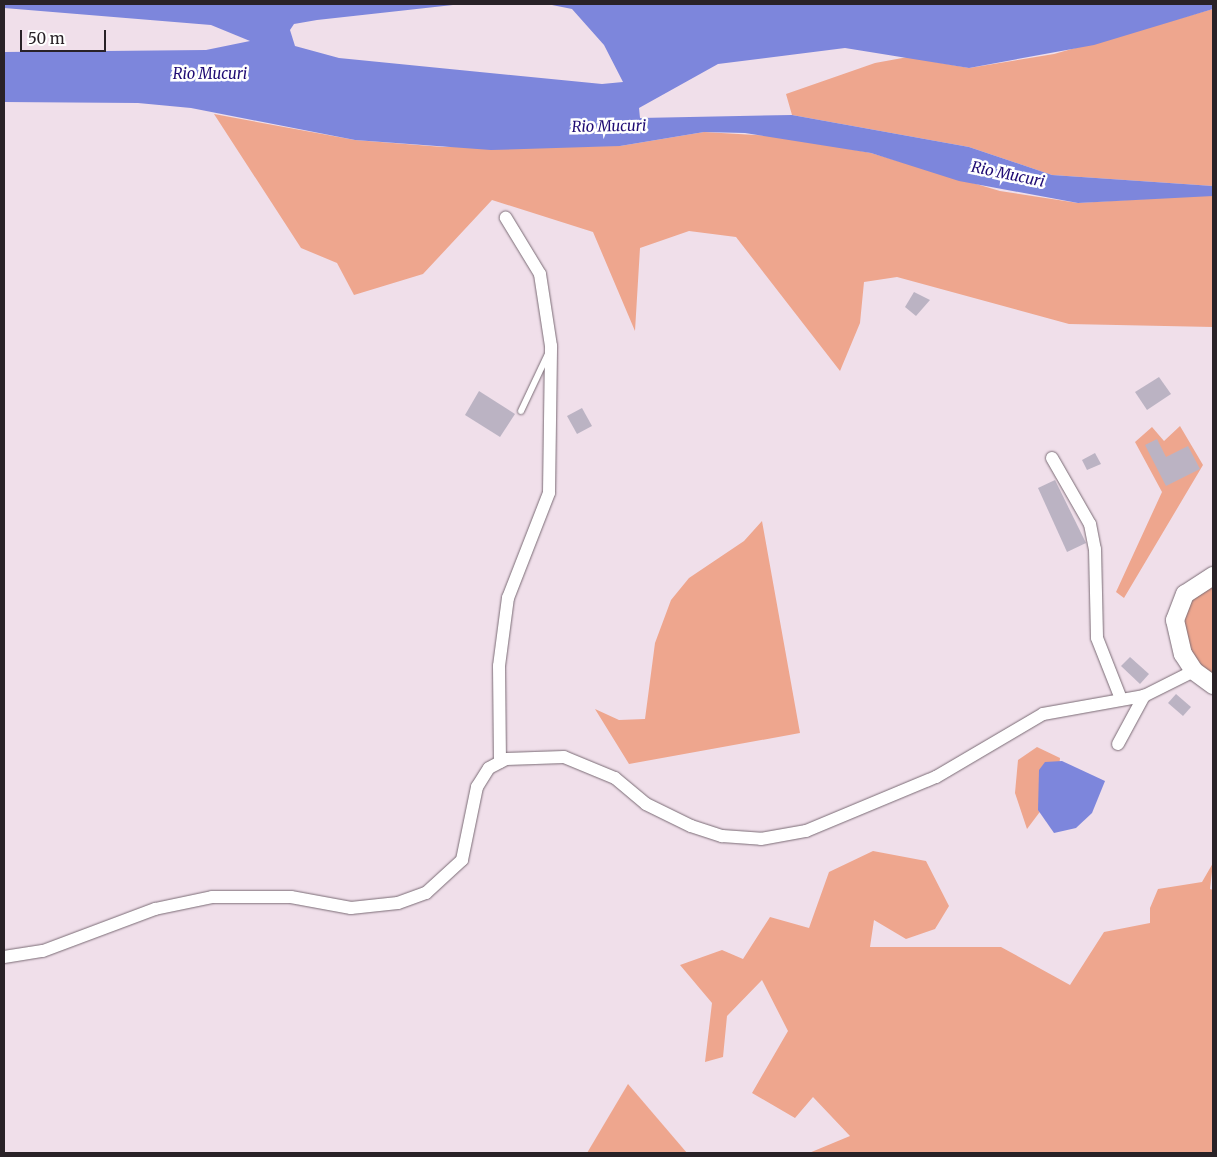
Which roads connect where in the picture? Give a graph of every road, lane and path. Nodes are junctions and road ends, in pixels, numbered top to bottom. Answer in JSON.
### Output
{"nodes":[{"id":1,"x":506,"y":218,"type":"dead end"},
{"id":2,"x":551,"y":346,"type":"junction"},
{"id":3,"x":521,"y":411,"type":"dead end"},
{"id":4,"x":1052,"y":458,"type":"dead end"},
{"id":5,"x":1213,"y":576,"type":"edge"},
{"id":6,"x":1194,"y":671,"type":"junction"},
{"id":7,"x":1213,"y":684,"type":"edge"},
{"id":8,"x":1144,"y":696,"type":"junction"},
{"id":9,"x":1121,"y":699,"type":"junction"},
{"id":10,"x":1118,"y":744,"type":"dead end"},
{"id":11,"x":500,"y":762,"type":"junction"},
{"id":12,"x":4,"y":957,"type":"edge"}],
"edges":[{"from":1,"to":2,"type":"street"},
{"from":2,"to":3,"type":"lane"},
{"from":2,"to":11,"type":"street"},
{"from":4,"to":9,"type":"street"},
{"from":5,"to":6,"type":"main road"},
{"from":6,"to":7,"type":"main road"},
{"from":6,"to":8,"type":"street"},
{"from":8,"to":9,"type":"street"},
{"from":8,"to":10,"type":"street"},
{"from":9,"to":11,"type":"street"},
{"from":11,"to":12,"type":"street"}]}
